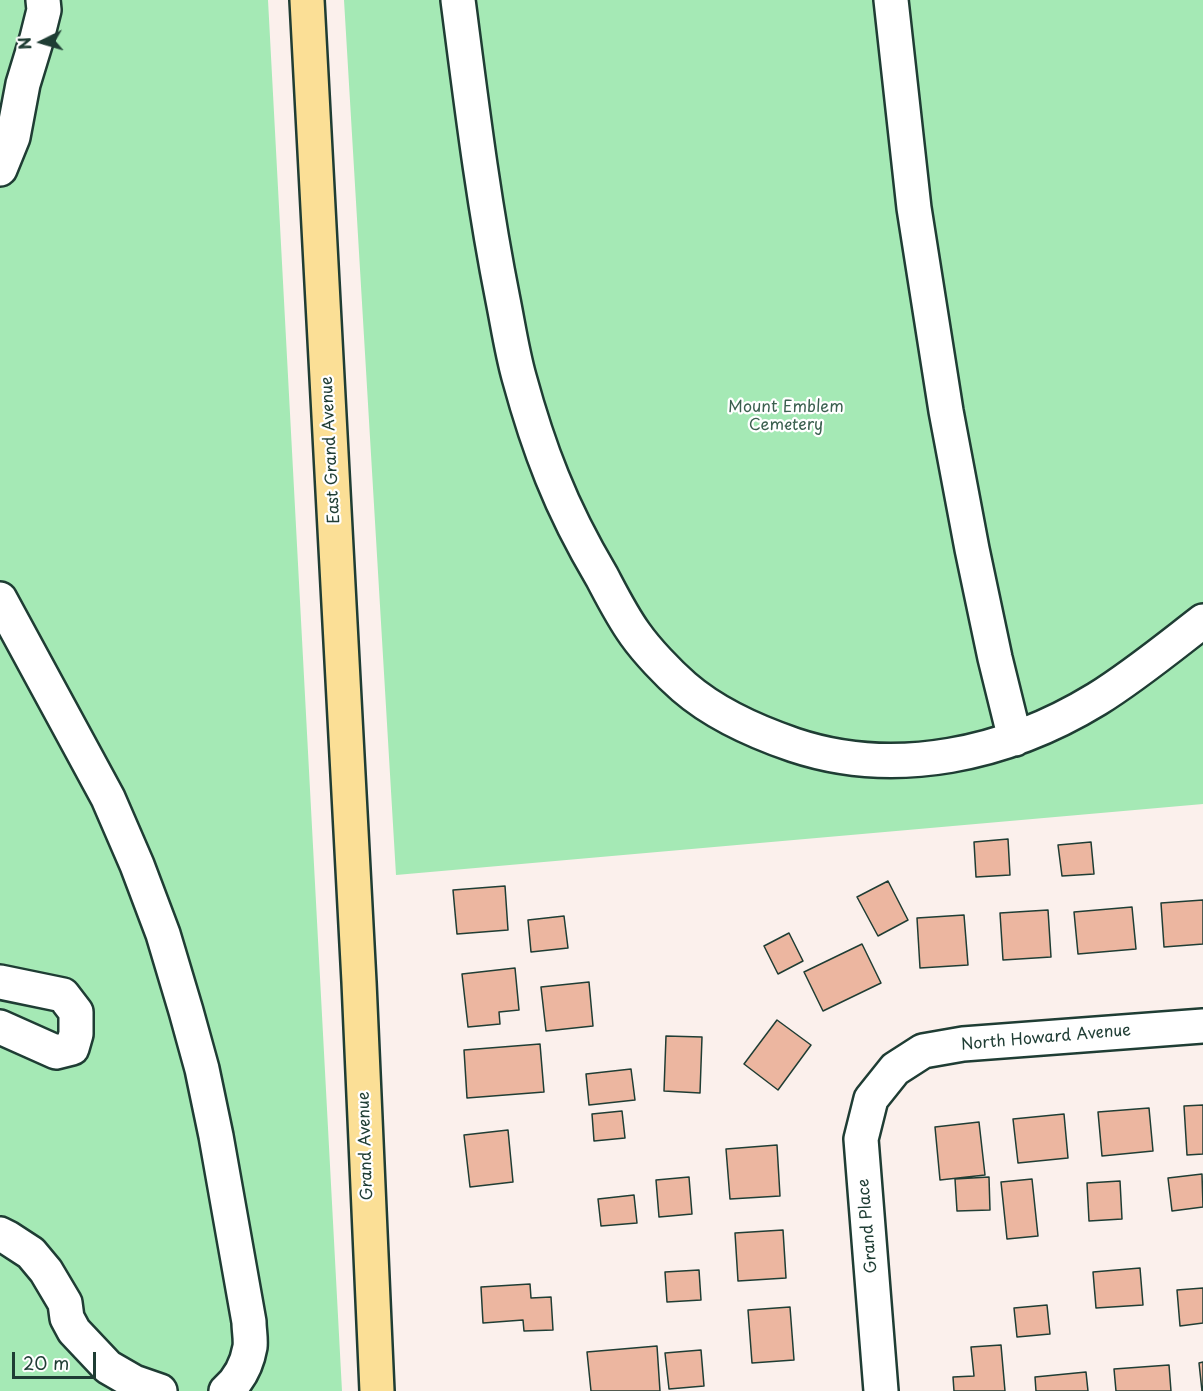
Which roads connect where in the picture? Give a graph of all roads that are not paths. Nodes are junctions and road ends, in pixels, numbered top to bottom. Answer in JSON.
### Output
{"nodes":[{"id":1,"x":43,"y":0,"type":"edge"},
{"id":2,"x":307,"y":0,"type":"edge"},
{"id":3,"x":458,"y":0,"type":"edge"},
{"id":4,"x":891,"y":0,"type":"edge"},
{"id":5,"x":0,"y":169,"type":"edge"},
{"id":6,"x":0,"y":599,"type":"edge"},
{"id":7,"x":1203,"y":621,"type":"edge"},
{"id":8,"x":1015,"y":739,"type":"junction"},
{"id":9,"x":355,"y":901,"type":"joint"},
{"id":10,"x":0,"y":981,"type":"edge"},
{"id":11,"x":1203,"y":1026,"type":"edge"},
{"id":12,"x":0,"y":1027,"type":"edge"},
{"id":13,"x":895,"y":1069,"type":"joint"},
{"id":14,"x":0,"y":1234,"type":"edge"},
{"id":15,"x":237,"y":1383,"type":"edge"},
{"id":16,"x":160,"y":1391,"type":"edge"},
{"id":17,"x":376,"y":1391,"type":"edge"},
{"id":18,"x":881,"y":1391,"type":"edge"}],
"edges":[{"from":1,"to":5,"type":"street"},
{"from":2,"to":9,"type":"main road","name":"East Grand Avenue"},
{"from":3,"to":8,"type":"street"},
{"from":4,"to":8,"type":"street"},
{"from":6,"to":15,"type":"street"},
{"from":7,"to":8,"type":"street"},
{"from":9,"to":17,"type":"main road","name":"Grand Avenue"},
{"from":10,"to":12,"type":"street"},
{"from":11,"to":13,"type":"street","name":"North Howard Avenue"},
{"from":13,"to":18,"type":"street","name":"Grand Place"},
{"from":14,"to":16,"type":"street"}]}
